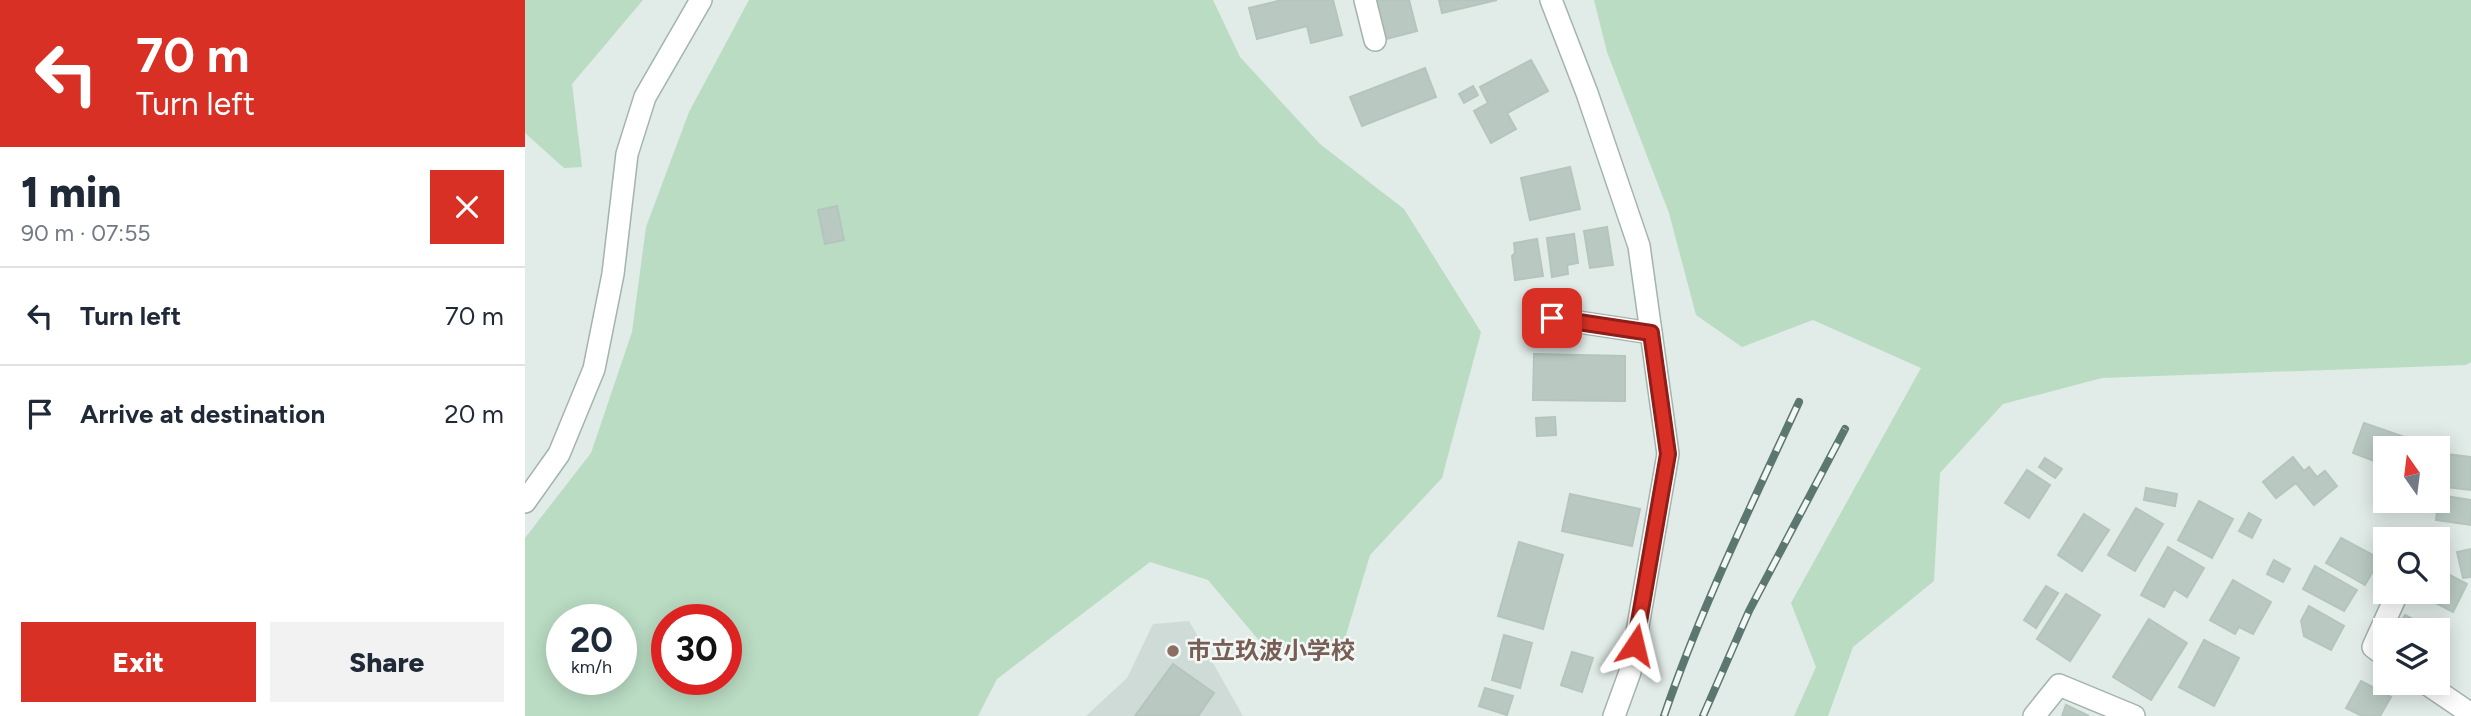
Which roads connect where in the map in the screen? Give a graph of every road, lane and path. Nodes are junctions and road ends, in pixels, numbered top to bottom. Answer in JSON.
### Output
{"nodes":[{"id":1,"x":701,"y":0,"type":"edge"},
{"id":2,"x":1365,"y":0,"type":"edge"},
{"id":3,"x":1551,"y":0,"type":"edge"},
{"id":4,"x":1374,"y":40,"type":"dead end"},
{"id":5,"x":1552,"y":318,"type":"dead end"},
{"id":6,"x":1651,"y":333,"type":"junction"},
{"id":7,"x":525,"y":502,"type":"edge"},
{"id":8,"x":2443,"y":695,"type":"edge"},
{"id":9,"x":2471,"y":715,"type":"edge"},
{"id":10,"x":1614,"y":716,"type":"edge"},
{"id":11,"x":2034,"y":716,"type":"edge"},
{"id":12,"x":2134,"y":716,"type":"edge"}],
"edges":[{"from":1,"to":7,"type":"street"},
{"from":2,"to":4,"type":"street"},
{"from":3,"to":6,"type":"street"},
{"from":5,"to":6,"type":"street"},
{"from":6,"to":10,"type":"street"},
{"from":8,"to":9,"type":"street"},
{"from":11,"to":12,"type":"street"}]}
